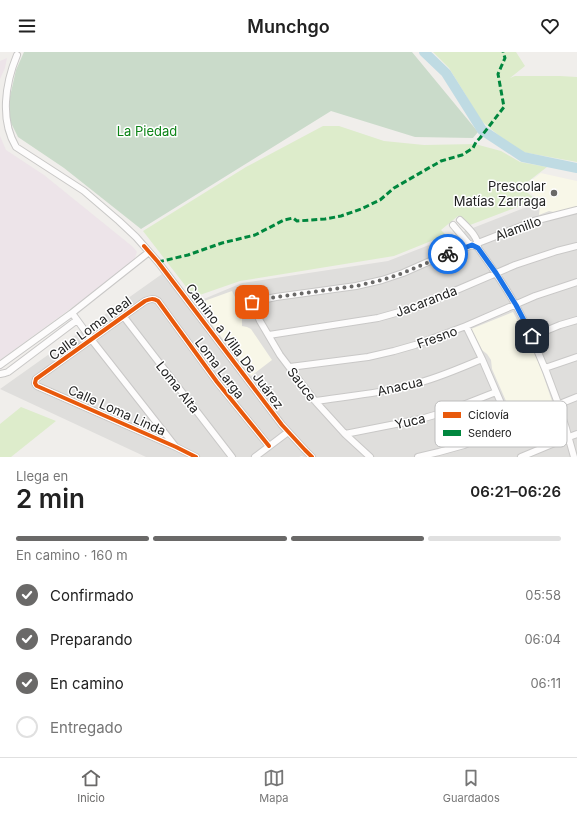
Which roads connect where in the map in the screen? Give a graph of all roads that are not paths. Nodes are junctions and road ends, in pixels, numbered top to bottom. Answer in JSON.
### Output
{"nodes":[{"id":1,"x":17,"y":55,"type":"dead end"},
{"id":2,"x":577,"y":210,"type":"edge"},
{"id":3,"x":460,"y":220,"type":"dead end"},
{"id":4,"x":453,"y":225,"type":"dead end"},
{"id":5,"x":476,"y":246,"type":"junction"},
{"id":6,"x":577,"y":246,"type":"edge"},
{"id":7,"x":149,"y":252,"type":"junction"},
{"id":8,"x":496,"y":273,"type":"junction"},
{"id":9,"x":577,"y":282,"type":"edge"},
{"id":10,"x":158,"y":301,"type":"joint"},
{"id":11,"x":250,"y":301,"type":"joint"},
{"id":12,"x":516,"y":305,"type":"junction"},
{"id":13,"x":72,"y":313,"type":"junction"},
{"id":14,"x":124,"y":317,"type":"junction"},
{"id":15,"x":78,"y":320,"type":"junction"},
{"id":16,"x":577,"y":320,"type":"edge"},
{"id":17,"x":466,"y":326,"type":"junction"},
{"id":18,"x":268,"y":335,"type":"junction"},
{"id":19,"x":532,"y":336,"type":"junction"},
{"id":20,"x":92,"y":339,"type":"junction"},
{"id":21,"x":577,"y":357,"type":"edge"},
{"id":22,"x":482,"y":359,"type":"junction"},
{"id":23,"x":0,"y":365,"type":"edge"},
{"id":24,"x":290,"y":367,"type":"junction"},
{"id":25,"x":545,"y":368,"type":"junction"},
{"id":26,"x":0,"y":374,"type":"edge"},
{"id":27,"x":36,"y":379,"type":"joint"},
{"id":28,"x":496,"y":392,"type":"junction"},
{"id":29,"x":577,"y":397,"type":"edge"},
{"id":30,"x":315,"y":401,"type":"junction"},
{"id":31,"x":473,"y":401,"type":"edge"},
{"id":32,"x":500,"y":401,"type":"edge"},
{"id":33,"x":557,"y":401,"type":"edge"},
{"id":34,"x":567,"y":401,"type":"edge"},
{"id":35,"x":435,"y":415,"type":"edge"},
{"id":36,"x":567,"y":431,"type":"edge"},
{"id":37,"x":288,"y":432,"type":"junction"},
{"id":38,"x":345,"y":434,"type":"junction"},
{"id":39,"x":577,"y":434,"type":"edge"},
{"id":40,"x":569,"y":437,"type":"junction"},
{"id":41,"x":269,"y":446,"type":"junction"},
{"id":42,"x":176,"y":447,"type":"junction"},
{"id":43,"x":457,"y":447,"type":"edge"},
{"id":44,"x":545,"y":447,"type":"edge"},
{"id":45,"x":196,"y":457,"type":"edge"},
{"id":46,"x":232,"y":457,"type":"edge"},
{"id":47,"x":254,"y":457,"type":"edge"},
{"id":48,"x":312,"y":457,"type":"edge"},
{"id":49,"x":370,"y":457,"type":"edge"},
{"id":50,"x":418,"y":457,"type":"edge"},
{"id":51,"x":521,"y":457,"type":"edge"},
{"id":52,"x":574,"y":457,"type":"edge"}],
"edges":[{"from":1,"to":7,"type":"street","name":"Camino a Villa De Juárez"},
{"from":2,"to":5,"type":"street","name":"Alamillo"},
{"from":3,"to":5,"type":"street"},
{"from":4,"to":5,"type":"street"},
{"from":5,"to":8,"type":"street"},
{"from":5,"to":11,"type":"street","name":"Alamillo"},
{"from":6,"to":8,"type":"street","name":"Jacaranda"},
{"from":7,"to":13,"type":"street"},
{"from":7,"to":37,"type":"street","name":"Camino a Villa De Juárez"},
{"from":8,"to":12,"type":"street"},
{"from":8,"to":18,"type":"street","name":"Jacaranda"},
{"from":9,"to":12,"type":"street","name":"Fresno"},
{"from":10,"to":14,"type":"street","name":"Calle Loma Real"},
{"from":10,"to":41,"type":"street","name":"Loma Larga"},
{"from":11,"to":18,"type":"street","name":"Sauce"},
{"from":12,"to":17,"type":"street","name":"Fresno"},
{"from":12,"to":19,"type":"street"},
{"from":13,"to":15,"type":"street"},
{"from":13,"to":23,"type":"street"},
{"from":14,"to":20,"type":"street","name":"Calle Loma Real"},
{"from":14,"to":46,"type":"street","name":"Loma Alta"},
{"from":15,"to":20,"type":"street"},
{"from":15,"to":26,"type":"street"},
{"from":16,"to":19,"type":"street"},
{"from":17,"to":22,"type":"street"},
{"from":17,"to":24,"type":"street","name":"Fresno"},
{"from":18,"to":24,"type":"street","name":"Sauce"},
{"from":19,"to":25,"type":"street"},
{"from":20,"to":27,"type":"street","name":"Calle Loma Real"},
{"from":20,"to":42,"type":"street"},
{"from":21,"to":25,"type":"street"},
{"from":22,"to":28,"type":"street"},
{"from":22,"to":30,"type":"street","name":"Anacua"},
{"from":24,"to":30,"type":"street","name":"Sauce"},
{"from":25,"to":33,"type":"street"},
{"from":27,"to":42,"type":"street","name":"Calle Loma Linda"},
{"from":28,"to":31,"type":"street","name":"Yuca"},
{"from":28,"to":32,"type":"street"},
{"from":29,"to":34,"type":"street"},
{"from":30,"to":38,"type":"street","name":"Sauce"},
{"from":35,"to":38,"type":"street","name":"Yuca"},
{"from":36,"to":40,"type":"street"},
{"from":37,"to":41,"type":"street"},
{"from":37,"to":48,"type":"street","name":"Camino a Villa De Juárez"},
{"from":38,"to":49,"type":"street","name":"Sauce"},
{"from":39,"to":40,"type":"street"},
{"from":40,"to":52,"type":"street"},
{"from":41,"to":47,"type":"street"},
{"from":42,"to":45,"type":"street","name":"Calle Loma Linda"},
{"from":43,"to":50,"type":"street"},
{"from":44,"to":51,"type":"street"}]}
